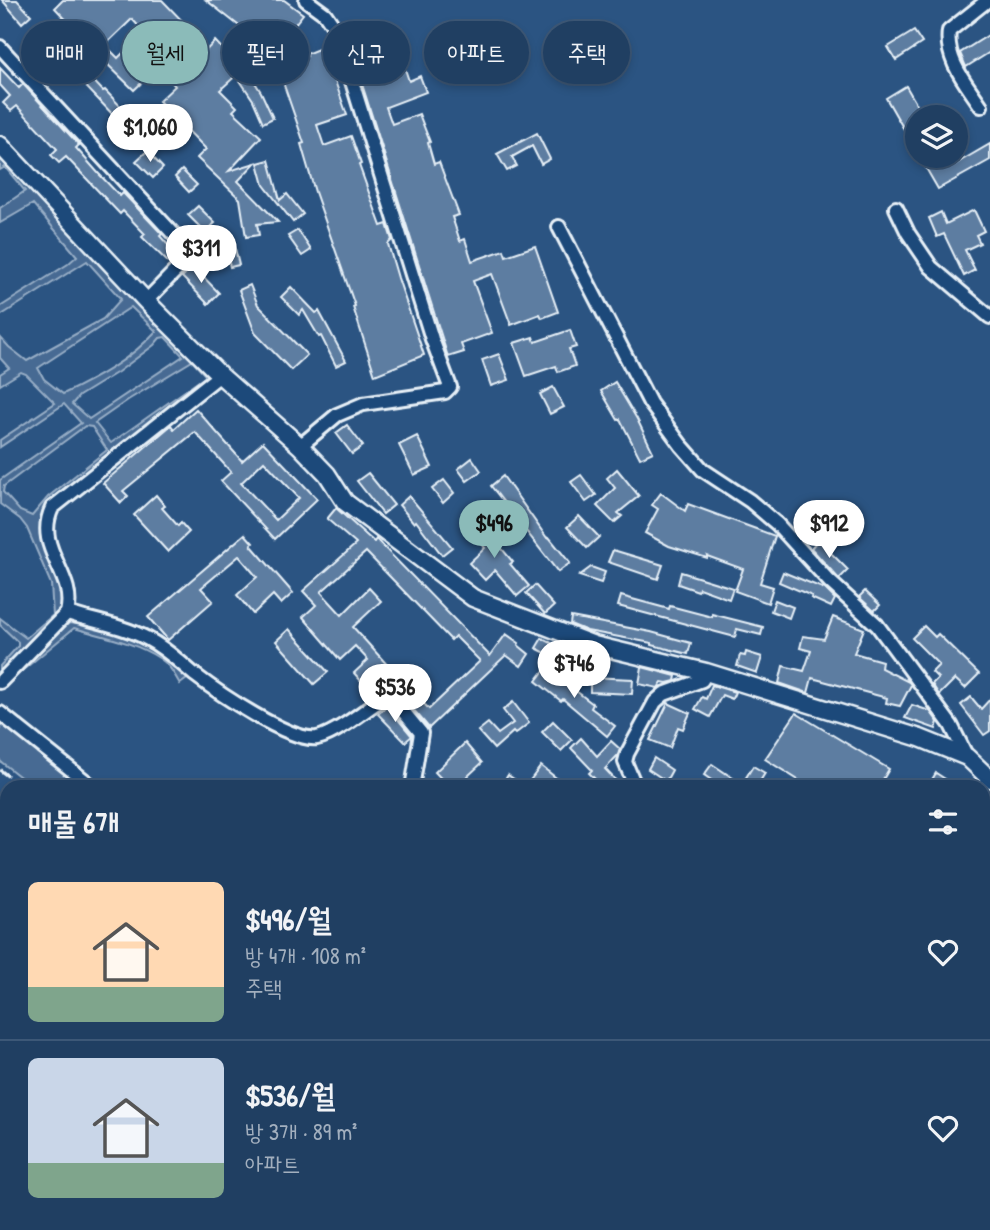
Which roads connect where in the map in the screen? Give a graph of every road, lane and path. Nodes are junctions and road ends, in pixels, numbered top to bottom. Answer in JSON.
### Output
{"nodes":[{"id":1,"x":306,"y":0,"type":"edge"},
{"id":2,"x":988,"y":0,"type":"edge"},
{"id":3,"x":0,"y":47,"type":"edge"},
{"id":4,"x":981,"y":106,"type":"dead end"},
{"id":5,"x":0,"y":145,"type":"edge"},
{"id":6,"x":896,"y":208,"type":"dead end"},
{"id":7,"x":559,"y":228,"type":"dead end"},
{"id":8,"x":146,"y":301,"type":"junction"},
{"id":9,"x":990,"y":317,"type":"edge"},
{"id":10,"x":220,"y":375,"type":"junction"},
{"id":11,"x":300,"y":446,"type":"junction"},
{"id":12,"x":67,"y":613,"type":"junction"},
{"id":13,"x":706,"y":672,"type":"junction"},
{"id":14,"x":0,"y":682,"type":"edge"},
{"id":15,"x":0,"y":713,"type":"edge"},
{"id":16,"x":967,"y":757,"type":"junction"},
{"id":17,"x":990,"y":779,"type":"edge"},
{"id":18,"x":84,"y":780,"type":"edge"},
{"id":19,"x":413,"y":780,"type":"edge"},
{"id":20,"x":632,"y":780,"type":"edge"}],
"edges":[{"from":1,"to":11,"type":"street"},
{"from":2,"to":4,"type":"street"},
{"from":3,"to":8,"type":"street"},
{"from":5,"to":8,"type":"street"},
{"from":6,"to":9,"type":"street"},
{"from":7,"to":16,"type":"street"},
{"from":8,"to":10,"type":"street"},
{"from":10,"to":11,"type":"street"},
{"from":10,"to":12,"type":"street"},
{"from":11,"to":13,"type":"street"},
{"from":12,"to":14,"type":"street"},
{"from":12,"to":19,"type":"street"},
{"from":13,"to":16,"type":"street"},
{"from":13,"to":20,"type":"street"},
{"from":15,"to":18,"type":"street"},
{"from":16,"to":17,"type":"street"}]}
